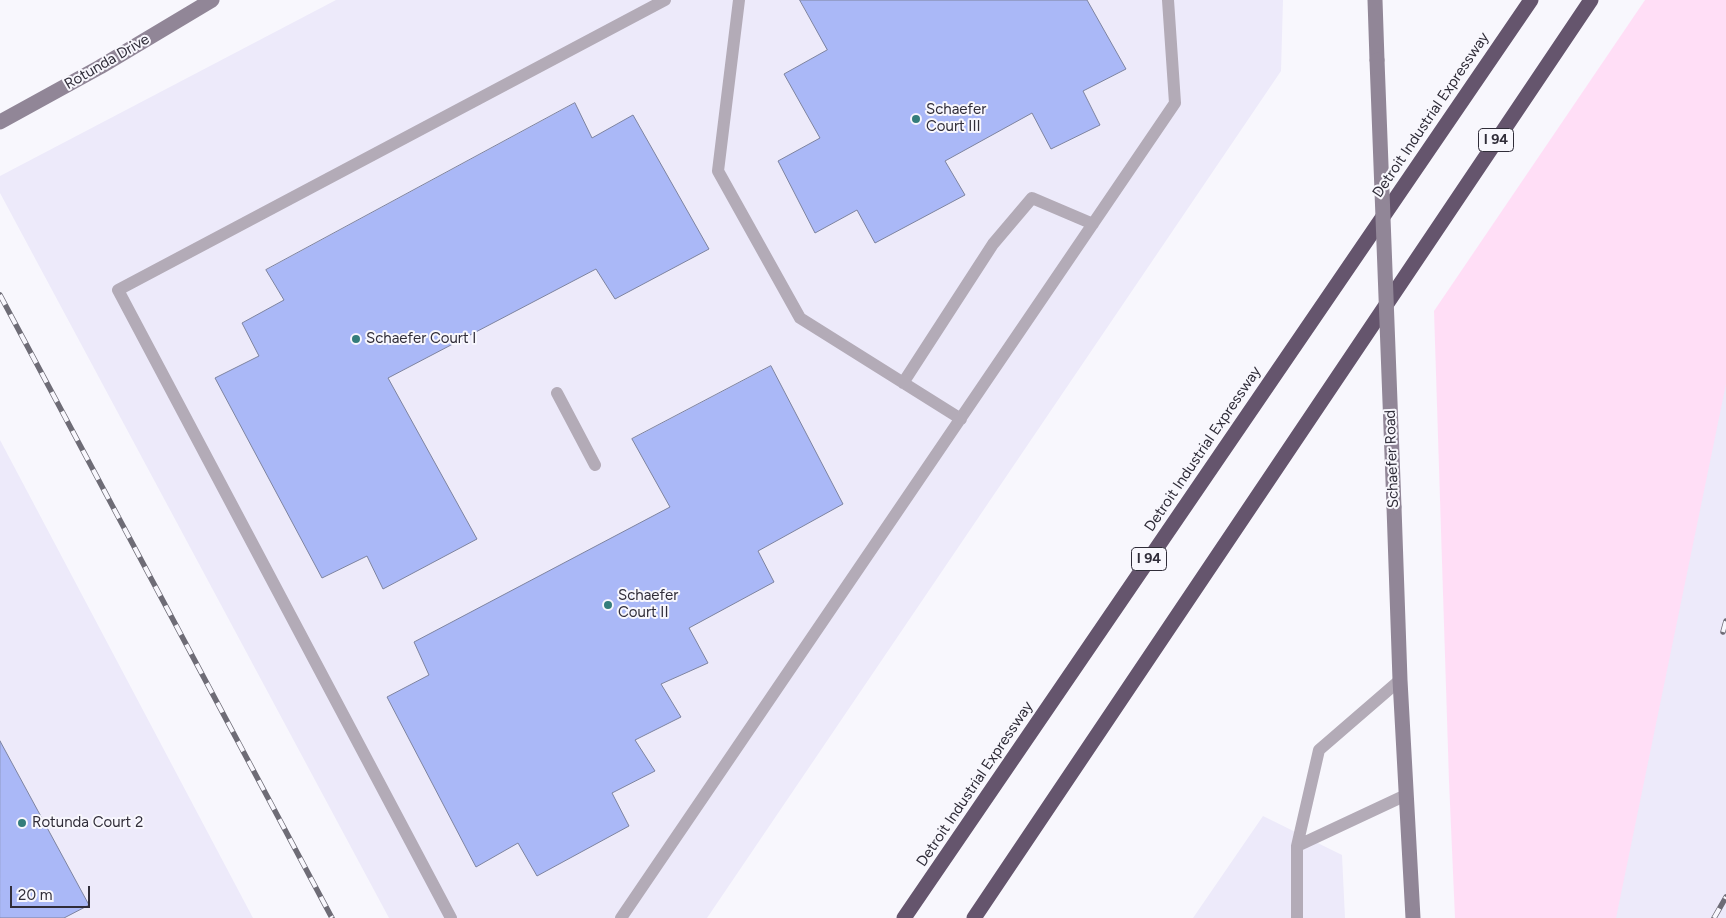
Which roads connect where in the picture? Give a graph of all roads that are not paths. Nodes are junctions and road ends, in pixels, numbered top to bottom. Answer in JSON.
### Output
{"nodes":[{"id":1,"x":212,"y":0,"type":"edge"},
{"id":2,"x":665,"y":0,"type":"edge"},
{"id":3,"x":739,"y":0,"type":"edge"},
{"id":4,"x":1168,"y":0,"type":"edge"},
{"id":5,"x":1375,"y":0,"type":"edge"},
{"id":6,"x":1531,"y":0,"type":"edge"},
{"id":7,"x":1591,"y":0,"type":"edge"},
{"id":8,"x":0,"y":122,"type":"edge"},
{"id":9,"x":1094,"y":224,"type":"junction"},
{"id":10,"x":903,"y":383,"type":"junction"},
{"id":11,"x":557,"y":393,"type":"dead end"},
{"id":12,"x":961,"y":419,"type":"junction"},
{"id":13,"x":596,"y":466,"type":"dead end"},
{"id":14,"x":1400,"y":680,"type":"junction"},
{"id":15,"x":1406,"y":795,"type":"junction"},
{"id":16,"x":1297,"y":846,"type":"junction"},
{"id":17,"x":451,"y":918,"type":"edge"},
{"id":18,"x":621,"y":918,"type":"edge"},
{"id":19,"x":904,"y":918,"type":"edge"},
{"id":20,"x":974,"y":918,"type":"edge"},
{"id":21,"x":1297,"y":918,"type":"edge"},
{"id":22,"x":1413,"y":918,"type":"edge"}],
"edges":[{"from":1,"to":8,"type":"main road","name":"Rotunda Drive"},
{"from":2,"to":17,"type":"lane"},
{"from":3,"to":10,"type":"lane"},
{"from":4,"to":9,"type":"lane"},
{"from":5,"to":14,"type":"main road","name":"Schaefer Road","bridge":true},
{"from":6,"to":19,"type":"highway","name":"Detroit Industrial Expressway","number":"I 94"},
{"from":7,"to":20,"type":"highway","number":"I 94"},
{"from":9,"to":10,"type":"lane"},
{"from":9,"to":12,"type":"lane"},
{"from":10,"to":12,"type":"lane"},
{"from":11,"to":13,"type":"lane"},
{"from":12,"to":18,"type":"lane"},
{"from":14,"to":15,"type":"main road","name":"Schaefer Road"},
{"from":14,"to":16,"type":"lane"},
{"from":15,"to":16,"type":"lane"},
{"from":15,"to":22,"type":"main road","name":"Schaefer Road"},
{"from":16,"to":21,"type":"lane"}]}
